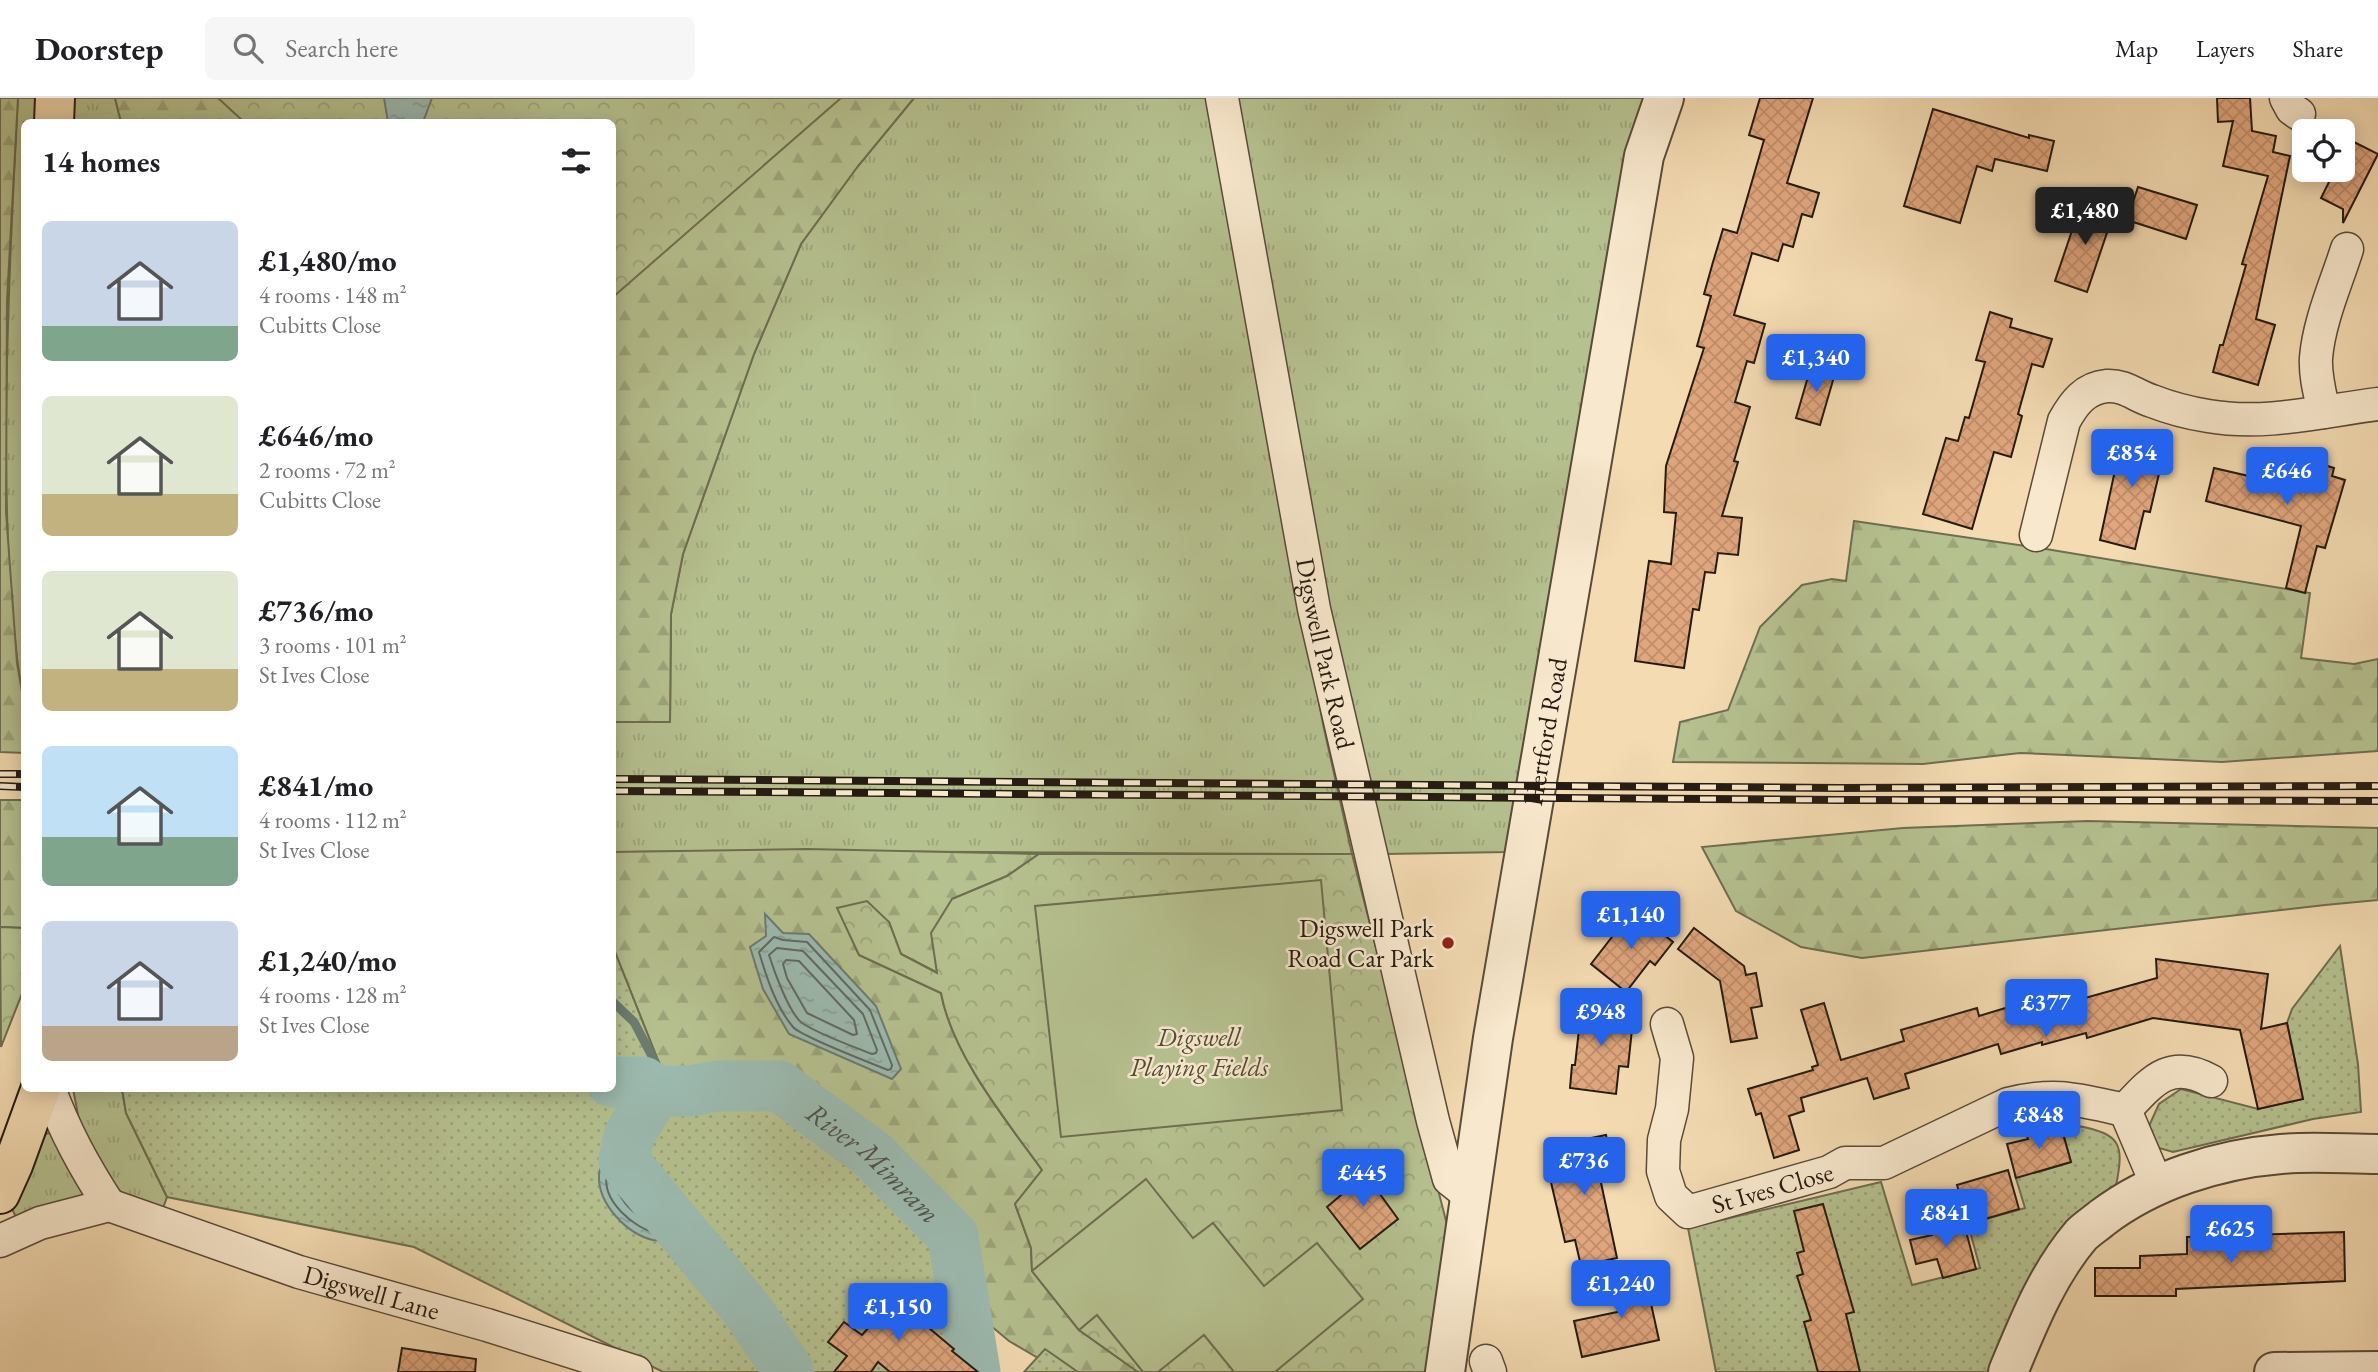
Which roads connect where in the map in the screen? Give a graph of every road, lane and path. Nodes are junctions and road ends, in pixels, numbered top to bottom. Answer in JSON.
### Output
{"nodes":[{"id":1,"x":55,"y":98,"type":"edge"},
{"id":2,"x":1222,"y":98,"type":"edge"},
{"id":3,"x":1664,"y":98,"type":"edge"},
{"id":4,"x":54,"y":119,"type":"edge"},
{"id":5,"x":2347,"y":249,"type":"dead end"},
{"id":6,"x":2378,"y":404,"type":"edge"},
{"id":7,"x":2324,"y":412,"type":"junction"},
{"id":8,"x":2036,"y":535,"type":"dead end"},
{"id":9,"x":1667,"y":1024,"type":"dead end"},
{"id":10,"x":2211,"y":1081,"type":"dead end"},
{"id":11,"x":40,"y":1092,"type":"edge"},
{"id":12,"x":51,"y":1092,"type":"edge"},
{"id":13,"x":2125,"y":1110,"type":"junction"},
{"id":14,"x":2378,"y":1154,"type":"edge"},
{"id":15,"x":2157,"y":1185,"type":"junction"},
{"id":16,"x":0,"y":1194,"type":"edge"},
{"id":17,"x":1469,"y":1195,"type":"junction"},
{"id":18,"x":109,"y":1205,"type":"junction"},
{"id":19,"x":0,"y":1241,"type":"edge"},
{"id":20,"x":2378,"y":1371,"type":"edge"},
{"id":21,"x":636,"y":1372,"type":"edge"},
{"id":22,"x":1445,"y":1372,"type":"edge"},
{"id":23,"x":2008,"y":1372,"type":"edge"},
{"id":24,"x":2274,"y":1372,"type":"edge"}],
"edges":[{"from":1,"to":4,"type":"main road"},
{"from":2,"to":17,"type":"street","name":"Digswell Park Road"},
{"from":3,"to":17,"type":"street","name":"Hertford Road"},
{"from":5,"to":7,"type":"street"},
{"from":6,"to":7,"type":"street"},
{"from":7,"to":8,"type":"street"},
{"from":9,"to":13,"type":"street","name":"St Ives Close"},
{"from":10,"to":13,"type":"street"},
{"from":11,"to":16,"type":"main road"},
{"from":12,"to":18,"type":"street"},
{"from":13,"to":15,"type":"street"},
{"from":14,"to":15,"type":"street"},
{"from":15,"to":23,"type":"street"},
{"from":17,"to":22,"type":"street","name":"Hertford Road"},
{"from":18,"to":19,"type":"street"},
{"from":18,"to":21,"type":"street","name":"Digswell Lane"},
{"from":20,"to":24,"type":"street"}]}
